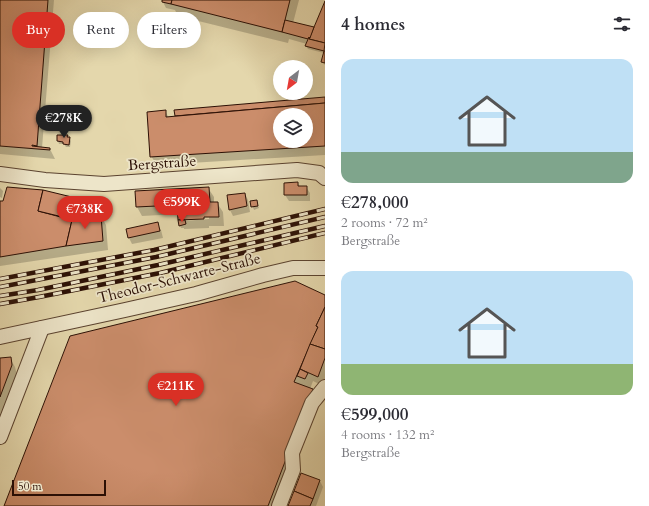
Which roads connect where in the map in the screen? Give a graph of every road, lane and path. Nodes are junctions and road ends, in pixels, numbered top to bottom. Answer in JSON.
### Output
{"nodes":[{"id":1,"x":0,"y":174,"type":"edge"},
{"id":2,"x":325,"y":178,"type":"edge"},
{"id":3,"x":325,"y":268,"type":"edge"},
{"id":4,"x":42,"y":328,"type":"junction"},
{"id":5,"x":0,"y":336,"type":"edge"},
{"id":6,"x":325,"y":388,"type":"edge"},
{"id":7,"x":0,"y":437,"type":"edge"},
{"id":8,"x":279,"y":506,"type":"edge"}],
"edges":[{"from":1,"to":2,"type":"street","name":"Bergstraße"},
{"from":3,"to":4,"type":"street","name":"Theodor-Schwarte-Straße"},
{"from":4,"to":5,"type":"street","name":"Theodor-Schwarte-Straße"},
{"from":4,"to":7,"type":"street"},
{"from":6,"to":8,"type":"street"}]}
